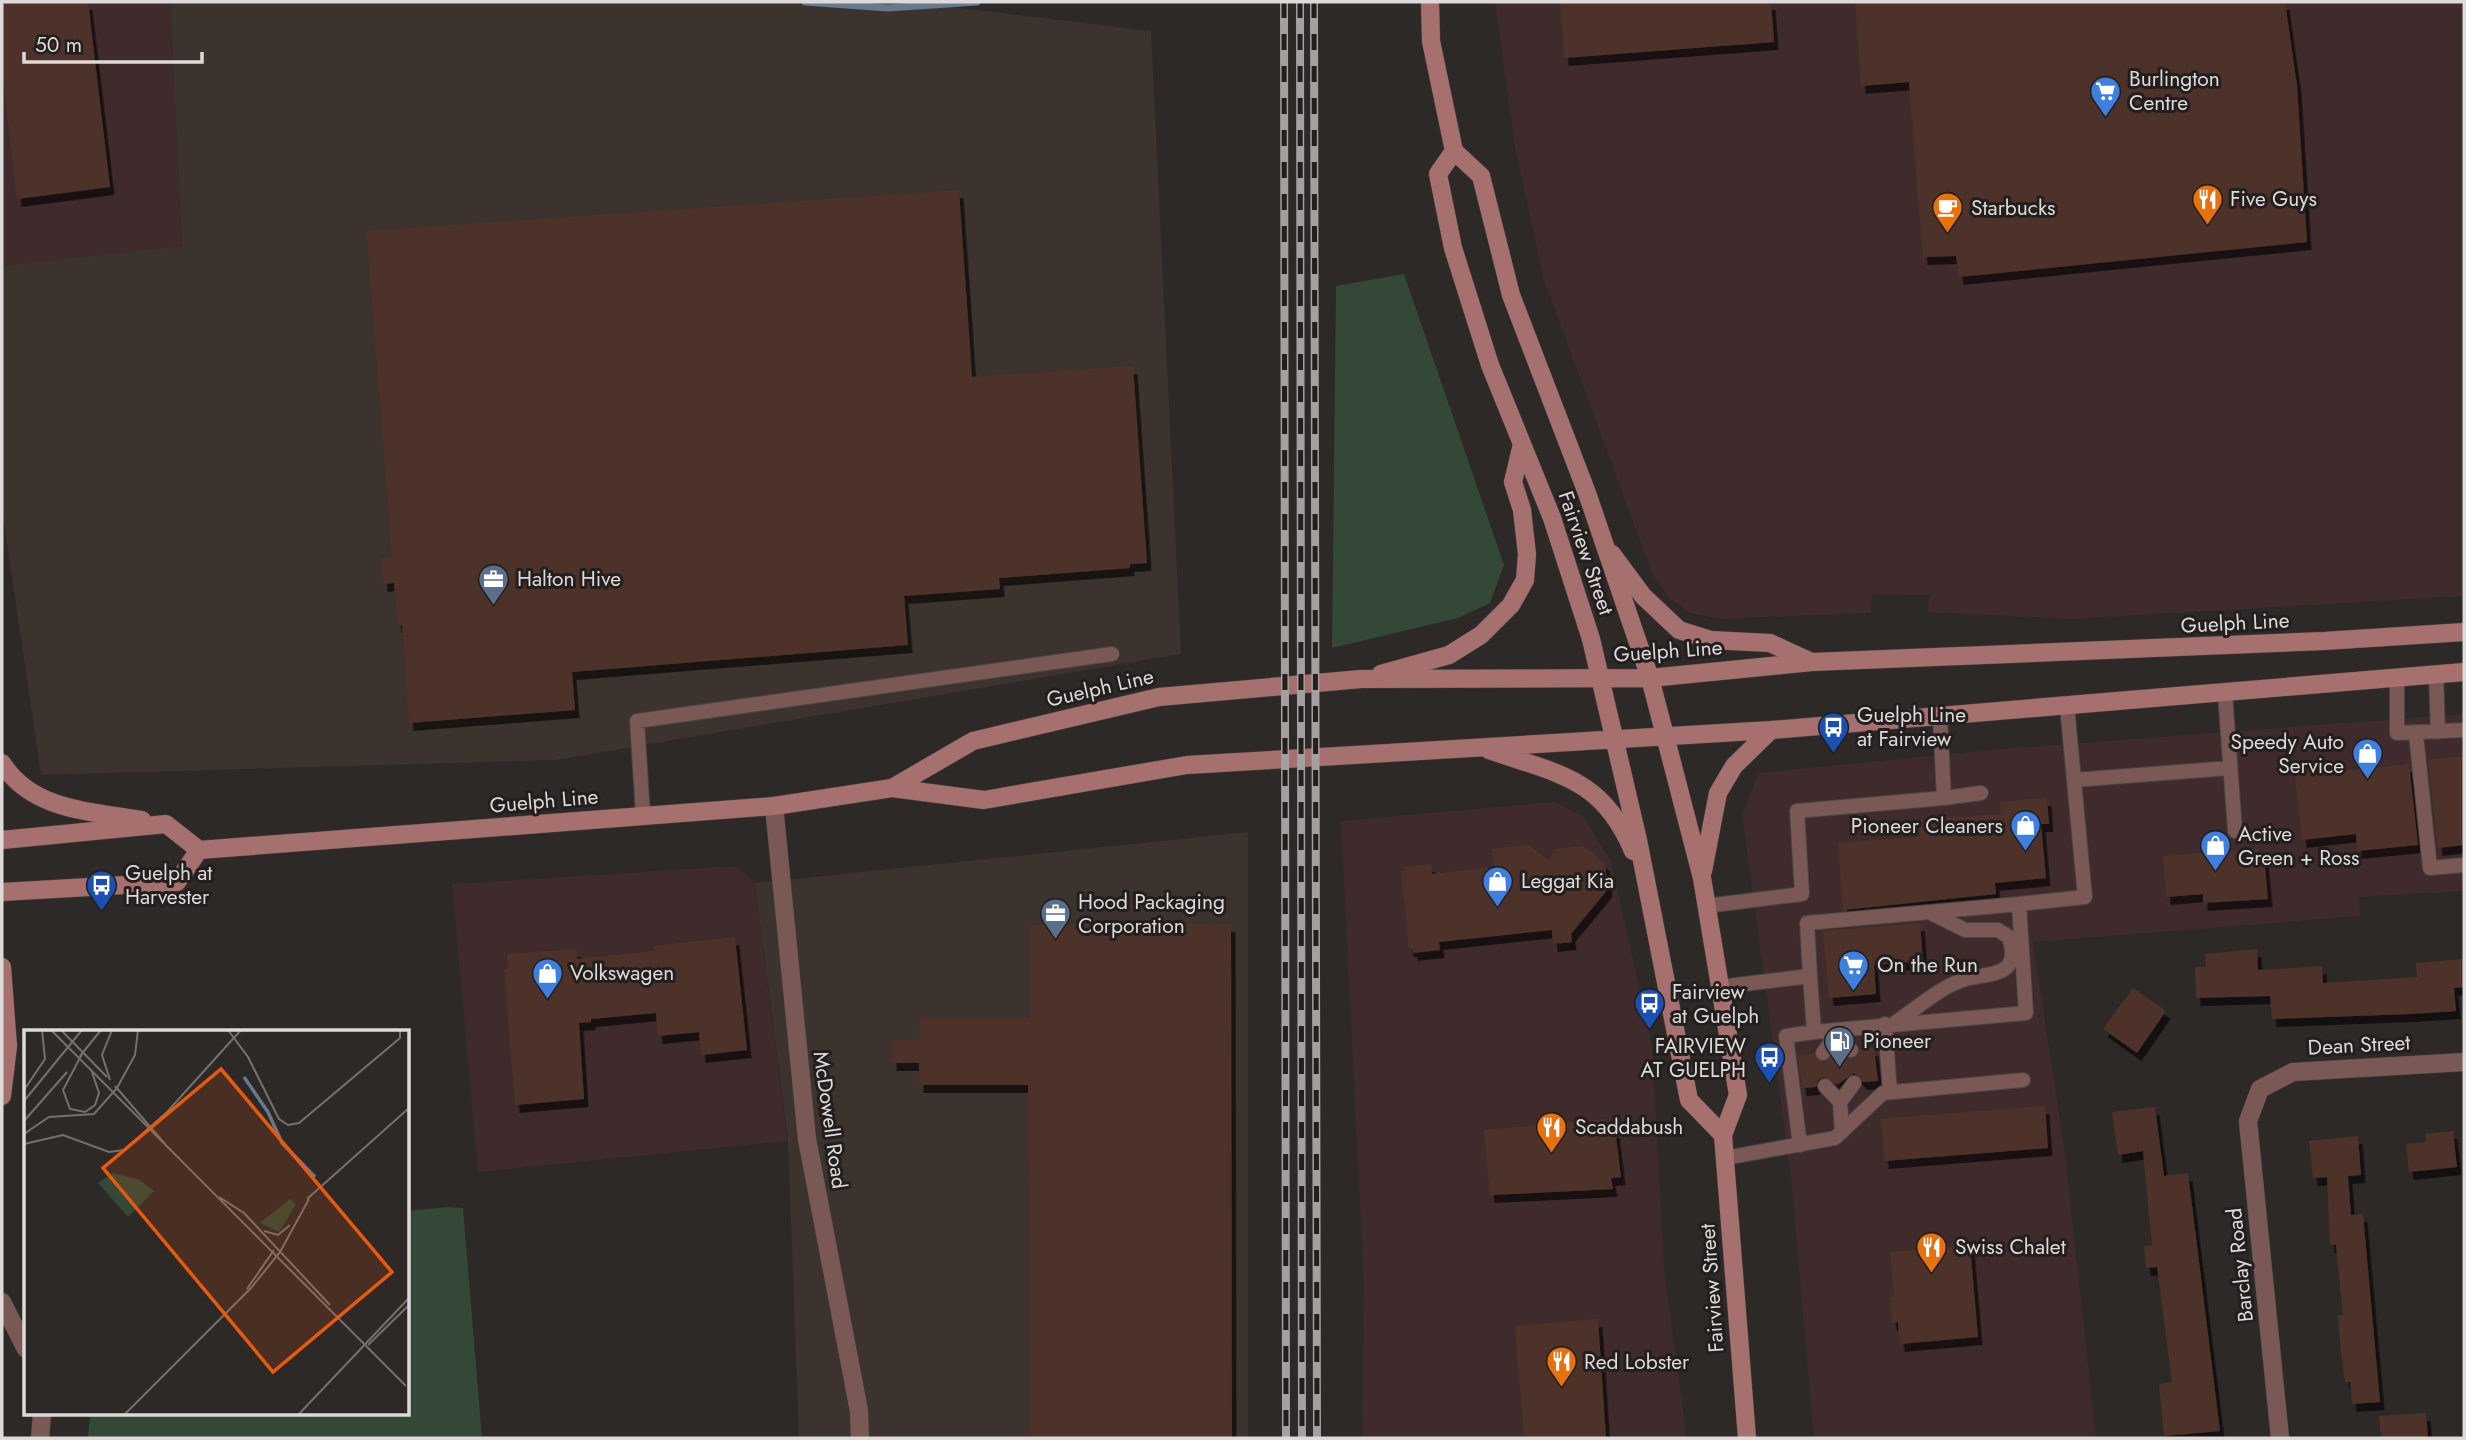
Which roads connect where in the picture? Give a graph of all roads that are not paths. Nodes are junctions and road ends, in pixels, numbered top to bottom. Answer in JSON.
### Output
{"nodes":[{"id":1,"x":1430,"y":2,"type":"edge"},
{"id":2,"x":1454,"y":151,"type":"junction"},
{"id":3,"x":1522,"y":444,"type":"junction"},
{"id":4,"x":1606,"y":548,"type":"junction"},
{"id":5,"x":2464,"y":632,"type":"edge"},
{"id":6,"x":1112,"y":654,"type":"dead end"},
{"id":7,"x":1812,"y":662,"type":"junction"},
{"id":8,"x":2464,"y":672,"type":"edge"},
{"id":9,"x":2437,"y":674,"type":"junction"},
{"id":10,"x":2397,"y":676,"type":"junction"},
{"id":11,"x":1601,"y":678,"type":"junction"},
{"id":12,"x":1650,"y":678,"type":"junction"},
{"id":13,"x":1361,"y":679,"type":"junction"},
{"id":14,"x":2225,"y":693,"type":"junction"},
{"id":15,"x":2067,"y":706,"type":"junction"},
{"id":16,"x":1940,"y":716,"type":"junction"},
{"id":17,"x":1771,"y":730,"type":"junction"},
{"id":18,"x":2464,"y":730,"type":"edge"},
{"id":19,"x":2438,"y":732,"type":"junction"},
{"id":20,"x":2416,"y":734,"type":"junction"},
{"id":21,"x":1664,"y":737,"type":"junction"},
{"id":22,"x":1616,"y":738,"type":"junction"},
{"id":23,"x":1482,"y":748,"type":"junction"},
{"id":24,"x":2,"y":763,"type":"edge"},
{"id":25,"x":2230,"y":768,"type":"junction"},
{"id":26,"x":2074,"y":780,"type":"junction"},
{"id":27,"x":892,"y":788,"type":"junction"},
{"id":28,"x":1981,"y":793,"type":"dead end"},
{"id":29,"x":1944,"y":798,"type":"junction"},
{"id":30,"x":774,"y":806,"type":"junction"},
{"id":31,"x":643,"y":816,"type":"junction"},
{"id":32,"x":166,"y":824,"type":"junction"},
{"id":33,"x":2235,"y":831,"type":"dead end"},
{"id":34,"x":2,"y":840,"type":"edge"},
{"id":35,"x":199,"y":850,"type":"junction"},
{"id":36,"x":2464,"y":865,"type":"edge"},
{"id":37,"x":1645,"y":874,"type":"junction"},
{"id":38,"x":1702,"y":878,"type":"junction"},
{"id":39,"x":2,"y":892,"type":"edge"},
{"id":40,"x":2019,"y":904,"type":"junction"},
{"id":41,"x":1706,"y":906,"type":"junction"},
{"id":42,"x":1929,"y":912,"type":"junction"},
{"id":43,"x":2,"y":967,"type":"edge"},
{"id":44,"x":1810,"y":976,"type":"junction"},
{"id":45,"x":1720,"y":987,"type":"junction"},
{"id":46,"x":1890,"y":1024,"type":"junction"},
{"id":47,"x":1814,"y":1032,"type":"junction"},
{"id":48,"x":1835,"y":1033,"type":"junction"},
{"id":49,"x":1851,"y":1050,"type":"dead end"},
{"id":50,"x":1822,"y":1053,"type":"dead end"},
{"id":51,"x":2464,"y":1062,"type":"edge"},
{"id":52,"x":2024,"y":1080,"type":"dead end"},
{"id":53,"x":1854,"y":1083,"type":"dead end"},
{"id":54,"x":1825,"y":1086,"type":"dead end"},
{"id":55,"x":2260,"y":1089,"type":"joint"},
{"id":56,"x":1890,"y":1092,"type":"junction"},
{"id":57,"x":2,"y":1096,"type":"edge"},
{"id":58,"x":1840,"y":1102,"type":"junction"},
{"id":59,"x":1842,"y":1132,"type":"junction"},
{"id":60,"x":1723,"y":1135,"type":"junction"},
{"id":61,"x":1800,"y":1146,"type":"junction"},
{"id":62,"x":1725,"y":1158,"type":"junction"},
{"id":63,"x":2,"y":1302,"type":"edge"},
{"id":64,"x":24,"y":1345,"type":"edge"},
{"id":65,"x":42,"y":1416,"type":"edge"},
{"id":66,"x":40,"y":1438,"type":"edge"},
{"id":67,"x":860,"y":1438,"type":"edge"},
{"id":68,"x":1747,"y":1438,"type":"edge"},
{"id":69,"x":2280,"y":1438,"type":"edge"}],
"edges":[{"from":1,"to":2,"type":"main road"},
{"from":2,"to":3,"type":"main road","name":"Fairview Street"},
{"from":2,"to":4,"type":"main road","name":"Fairview Street"},
{"from":3,"to":11,"type":"main road","name":"Fairview Street"},
{"from":3,"to":13,"type":"main road"},
{"from":4,"to":7,"type":"main road"},
{"from":4,"to":12,"type":"main road","name":"Fairview Street"},
{"from":5,"to":7,"type":"main road","name":"Guelph Line"},
{"from":6,"to":31,"type":"lane"},
{"from":7,"to":12,"type":"main road","name":"Guelph Line"},
{"from":8,"to":9,"type":"main road","name":"Guelph Line"},
{"from":9,"to":10,"type":"main road","name":"Guelph Line"},
{"from":9,"to":19,"type":"lane"},
{"from":10,"to":14,"type":"main road","name":"Guelph Line"},
{"from":10,"to":20,"type":"lane"},
{"from":11,"to":12,"type":"main road","name":"Guelph Line"},
{"from":11,"to":13,"type":"main road","name":"Guelph Line"},
{"from":11,"to":22,"type":"main road","name":"Fairview Street"},
{"from":12,"to":21,"type":"main road","name":"Fairview Street"},
{"from":13,"to":27,"type":"main road","name":"Guelph Line"},
{"from":14,"to":15,"type":"main road","name":"Guelph Line"},
{"from":14,"to":25,"type":"lane"},
{"from":15,"to":16,"type":"main road","name":"Guelph Line"},
{"from":15,"to":26,"type":"lane"},
{"from":16,"to":17,"type":"main road","name":"Guelph Line"},
{"from":16,"to":29,"type":"lane"},
{"from":17,"to":21,"type":"main road","name":"Guelph Line"},
{"from":17,"to":38,"type":"main road"},
{"from":18,"to":19,"type":"lane"},
{"from":19,"to":20,"type":"lane"},
{"from":20,"to":36,"type":"lane"},
{"from":21,"to":22,"type":"main road","name":"Guelph Line"},
{"from":21,"to":38,"type":"main road","name":"Fairview Street"},
{"from":22,"to":23,"type":"main road","name":"Guelph Line"},
{"from":22,"to":37,"type":"main road","name":"Fairview Street"},
{"from":23,"to":27,"type":"main road","name":"Guelph Line"},
{"from":23,"to":37,"type":"main road"},
{"from":24,"to":32,"type":"main road"},
{"from":25,"to":26,"type":"lane"},
{"from":25,"to":33,"type":"lane"},
{"from":26,"to":40,"type":"lane"},
{"from":27,"to":30,"type":"main road","name":"Guelph Line"},
{"from":28,"to":29,"type":"lane"},
{"from":29,"to":41,"type":"lane"},
{"from":30,"to":31,"type":"main road","name":"Guelph Line"},
{"from":30,"to":67,"type":"street","name":"McDowell Road"},
{"from":31,"to":35,"type":"main road","name":"Guelph Line"},
{"from":32,"to":34,"type":"main road"},
{"from":32,"to":35,"type":"main road"},
{"from":35,"to":39,"type":"main road"},
{"from":37,"to":60,"type":"main road","name":"Fairview Street"},
{"from":38,"to":41,"type":"main road","name":"Fairview Street"},
{"from":40,"to":42,"type":"lane"},
{"from":40,"to":46,"type":"lane"},
{"from":41,"to":45,"type":"main road","name":"Fairview Street"},
{"from":42,"to":44,"type":"lane"},
{"from":42,"to":46,"type":"lane"},
{"from":43,"to":57,"type":"main road"},
{"from":44,"to":45,"type":"lane"},
{"from":44,"to":47,"type":"lane"},
{"from":45,"to":60,"type":"main road","name":"Fairview Street"},
{"from":46,"to":48,"type":"lane"},
{"from":46,"to":56,"type":"lane"},
{"from":47,"to":48,"type":"lane"},
{"from":47,"to":61,"type":"lane"},
{"from":48,"to":49,"type":"lane"},
{"from":48,"to":50,"type":"lane"},
{"from":51,"to":55,"type":"street","name":"Dean Street"},
{"from":52,"to":56,"type":"lane"},
{"from":53,"to":58,"type":"lane"},
{"from":54,"to":58,"type":"lane"},
{"from":55,"to":69,"type":"street","name":"Barclay Road"},
{"from":56,"to":59,"type":"lane"},
{"from":58,"to":59,"type":"lane"},
{"from":59,"to":61,"type":"lane"},
{"from":60,"to":62,"type":"main road","name":"Fairview Street"},
{"from":61,"to":62,"type":"lane"},
{"from":62,"to":68,"type":"main road","name":"Fairview Street"},
{"from":63,"to":64,"type":"street"},
{"from":65,"to":66,"type":"street"}]}
